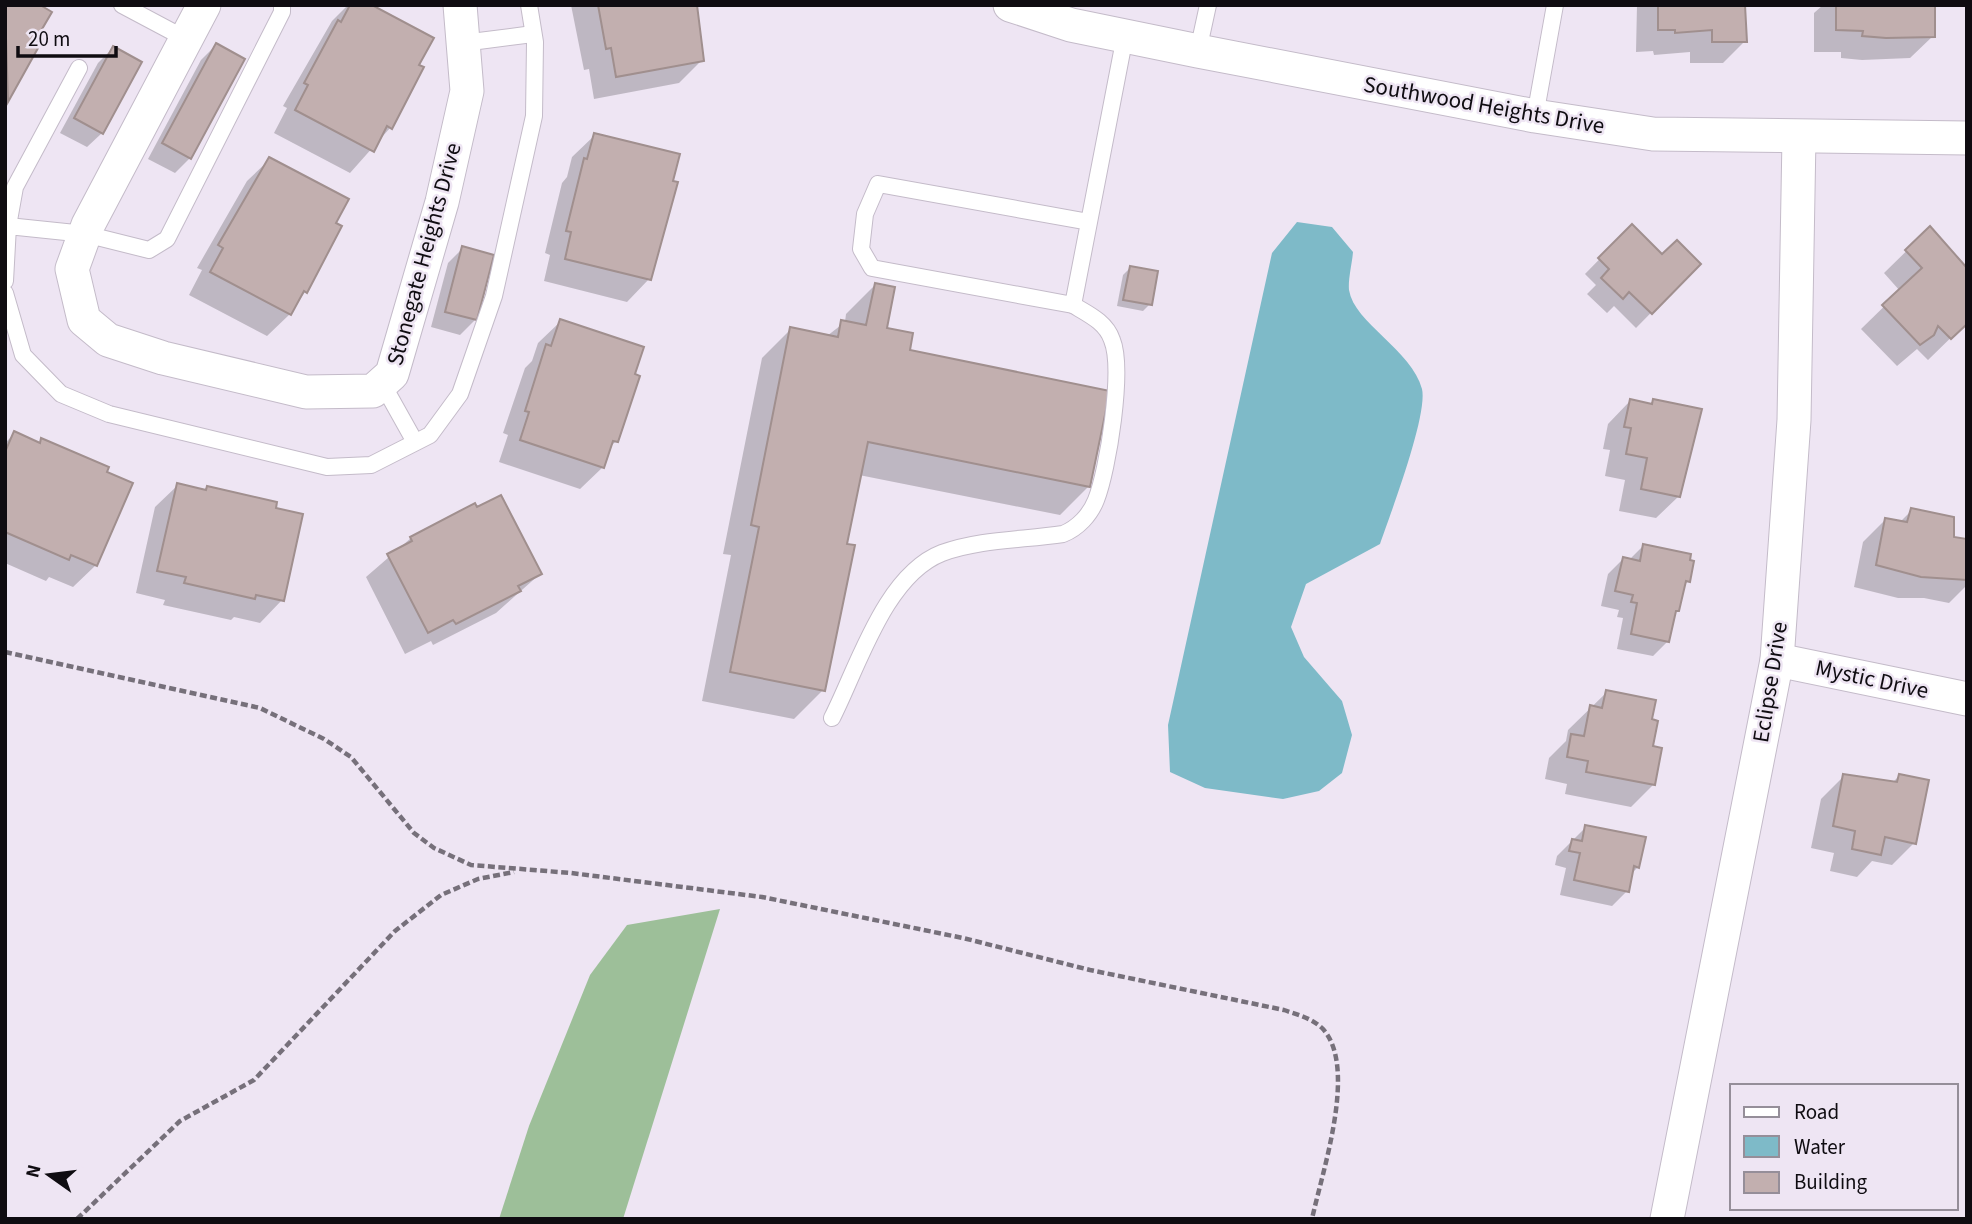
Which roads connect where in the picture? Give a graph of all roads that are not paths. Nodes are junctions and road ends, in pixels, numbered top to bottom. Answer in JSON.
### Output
{"nodes":[{"id":1,"x":122,"y":5,"type":"edge"},
{"id":2,"x":204,"y":5,"type":"edge"},
{"id":3,"x":282,"y":5,"type":"edge"},
{"id":4,"x":460,"y":5,"type":"edge"},
{"id":5,"x":529,"y":5,"type":"edge"},
{"id":6,"x":1010,"y":5,"type":"edge"},
{"id":7,"x":1208,"y":5,"type":"edge"},
{"id":8,"x":1555,"y":5,"type":"edge"},
{"id":9,"x":1074,"y":15,"type":"edge"},
{"id":10,"x":533,"y":34,"type":"junction"},
{"id":11,"x":1125,"y":36,"type":"junction"},
{"id":12,"x":186,"y":39,"type":"junction"},
{"id":13,"x":463,"y":43,"type":"junction"},
{"id":14,"x":1198,"y":51,"type":"junction"},
{"id":15,"x":79,"y":68,"type":"dead end"},
{"id":16,"x":1535,"y":116,"type":"junction"},
{"id":17,"x":1799,"y":137,"type":"junction"},
{"id":18,"x":1967,"y":138,"type":"edge"},
{"id":19,"x":1089,"y":222,"type":"junction"},
{"id":20,"x":8,"y":226,"type":"junction"},
{"id":21,"x":85,"y":234,"type":"junction"},
{"id":22,"x":5,"y":281,"type":"edge"},
{"id":23,"x":5,"y":293,"type":"edge"},
{"id":24,"x":1073,"y":305,"type":"junction"},
{"id":25,"x":382,"y":383,"type":"junction"},
{"id":26,"x":415,"y":442,"type":"junction"},
{"id":27,"x":1777,"y":660,"type":"junction"},
{"id":28,"x":1967,"y":699,"type":"edge"},
{"id":29,"x":832,"y":718,"type":"dead end"},
{"id":30,"x":1667,"y":1219,"type":"edge"}],
"edges":[{"from":1,"to":12,"type":"lane"},
{"from":2,"to":12,"type":"street","name":"Stonegate Heights Drive"},
{"from":3,"to":21,"type":"lane"},
{"from":4,"to":13,"type":"street","name":"Stonegate Heights Drive"},
{"from":5,"to":10,"type":"lane"},
{"from":6,"to":9,"type":"street","name":"Southwood Heights Drive"},
{"from":7,"to":14,"type":"lane"},
{"from":8,"to":16,"type":"lane"},
{"from":9,"to":11,"type":"street","name":"Southwood Heights Drive"},
{"from":10,"to":13,"type":"lane"},
{"from":10,"to":26,"type":"lane"},
{"from":11,"to":14,"type":"street","name":"Southwood Heights Drive"},
{"from":11,"to":19,"type":"lane"},
{"from":12,"to":21,"type":"street","name":"Stonegate Heights Drive"},
{"from":13,"to":25,"type":"street","name":"Stonegate Heights Drive"},
{"from":14,"to":16,"type":"street","name":"Southwood Heights Drive"},
{"from":15,"to":20,"type":"lane"},
{"from":16,"to":17,"type":"street","name":"Southwood Heights Drive"},
{"from":17,"to":18,"type":"street","name":"Southwood Heights Drive"},
{"from":17,"to":27,"type":"street","name":"Eclipse Drive"},
{"from":19,"to":24,"type":"lane"},
{"from":19,"to":24,"type":"lane"},
{"from":20,"to":21,"type":"lane"},
{"from":20,"to":22,"type":"lane"},
{"from":21,"to":25,"type":"street","name":"Stonegate Heights Drive"},
{"from":23,"to":26,"type":"lane"},
{"from":24,"to":29,"type":"lane"},
{"from":25,"to":26,"type":"lane"},
{"from":27,"to":28,"type":"street","name":"Mystic Drive"},
{"from":27,"to":30,"type":"street","name":"Eclipse Drive"}]}
